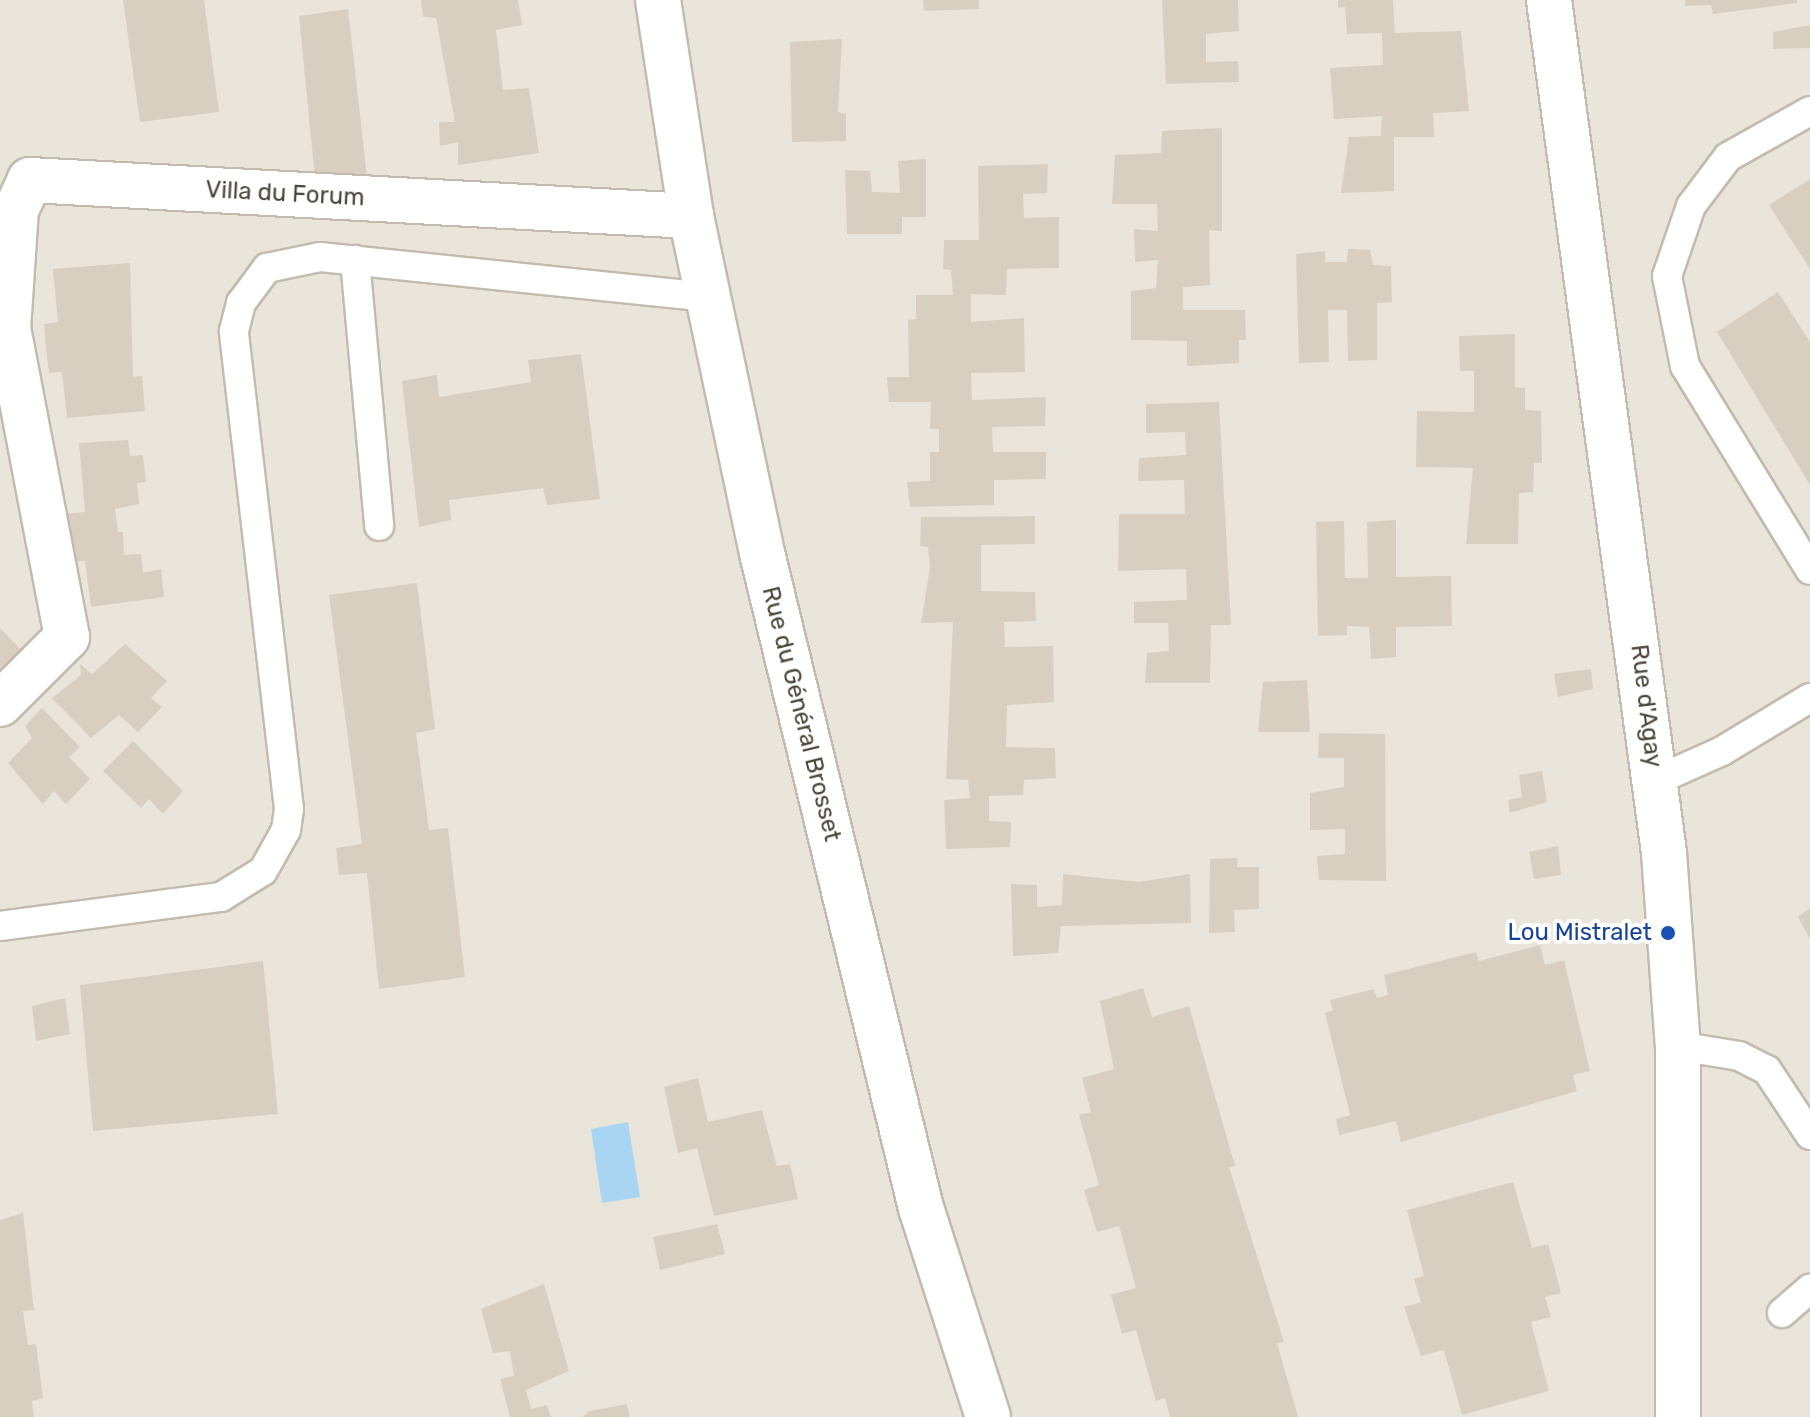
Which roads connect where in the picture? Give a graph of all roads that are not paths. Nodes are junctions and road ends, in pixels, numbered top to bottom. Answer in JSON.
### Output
{"nodes":[{"id":1,"x":658,"y":0,"type":"edge"},
{"id":2,"x":1549,"y":0,"type":"edge"},
{"id":3,"x":1810,"y":111,"type":"edge"},
{"id":4,"x":691,"y":216,"type":"junction"},
{"id":5,"x":355,"y":260,"type":"junction"},
{"id":6,"x":709,"y":297,"type":"junction"},
{"id":7,"x":4,"y":329,"type":"edge"},
{"id":8,"x":379,"y":526,"type":"dead end"},
{"id":9,"x":1810,"y":570,"type":"edge"},
{"id":10,"x":1810,"y":698,"type":"edge"},
{"id":11,"x":0,"y":704,"type":"edge"},
{"id":12,"x":1655,"y":781,"type":"junction"},
{"id":13,"x":0,"y":926,"type":"edge"},
{"id":14,"x":1678,"y":1046,"type":"junction"},
{"id":15,"x":1810,"y":1135,"type":"edge"},
{"id":16,"x":1810,"y":1289,"type":"edge"},
{"id":17,"x":1782,"y":1313,"type":"dead end"},
{"id":18,"x":988,"y":1417,"type":"edge"},
{"id":19,"x":1678,"y":1417,"type":"edge"}],
"edges":[{"from":1,"to":4,"type":"street","name":"Rue du Général Brosset"},
{"from":2,"to":12,"type":"street","name":"Rue d'Agay"},
{"from":3,"to":9,"type":"lane"},
{"from":4,"to":6,"type":"street","name":"Rue du Général Brosset"},
{"from":4,"to":7,"type":"street","name":"Villa du Forum"},
{"from":5,"to":6,"type":"lane"},
{"from":5,"to":8,"type":"lane"},
{"from":5,"to":13,"type":"lane"},
{"from":6,"to":18,"type":"street","name":"Rue du Général Brosset"},
{"from":7,"to":11,"type":"street","name":"Villa du Forum"},
{"from":10,"to":12,"type":"lane"},
{"from":12,"to":14,"type":"street","name":"Rue d'Agay"},
{"from":14,"to":15,"type":"lane"},
{"from":14,"to":19,"type":"street","name":"Rue d'Agay"},
{"from":16,"to":17,"type":"lane"}]}
